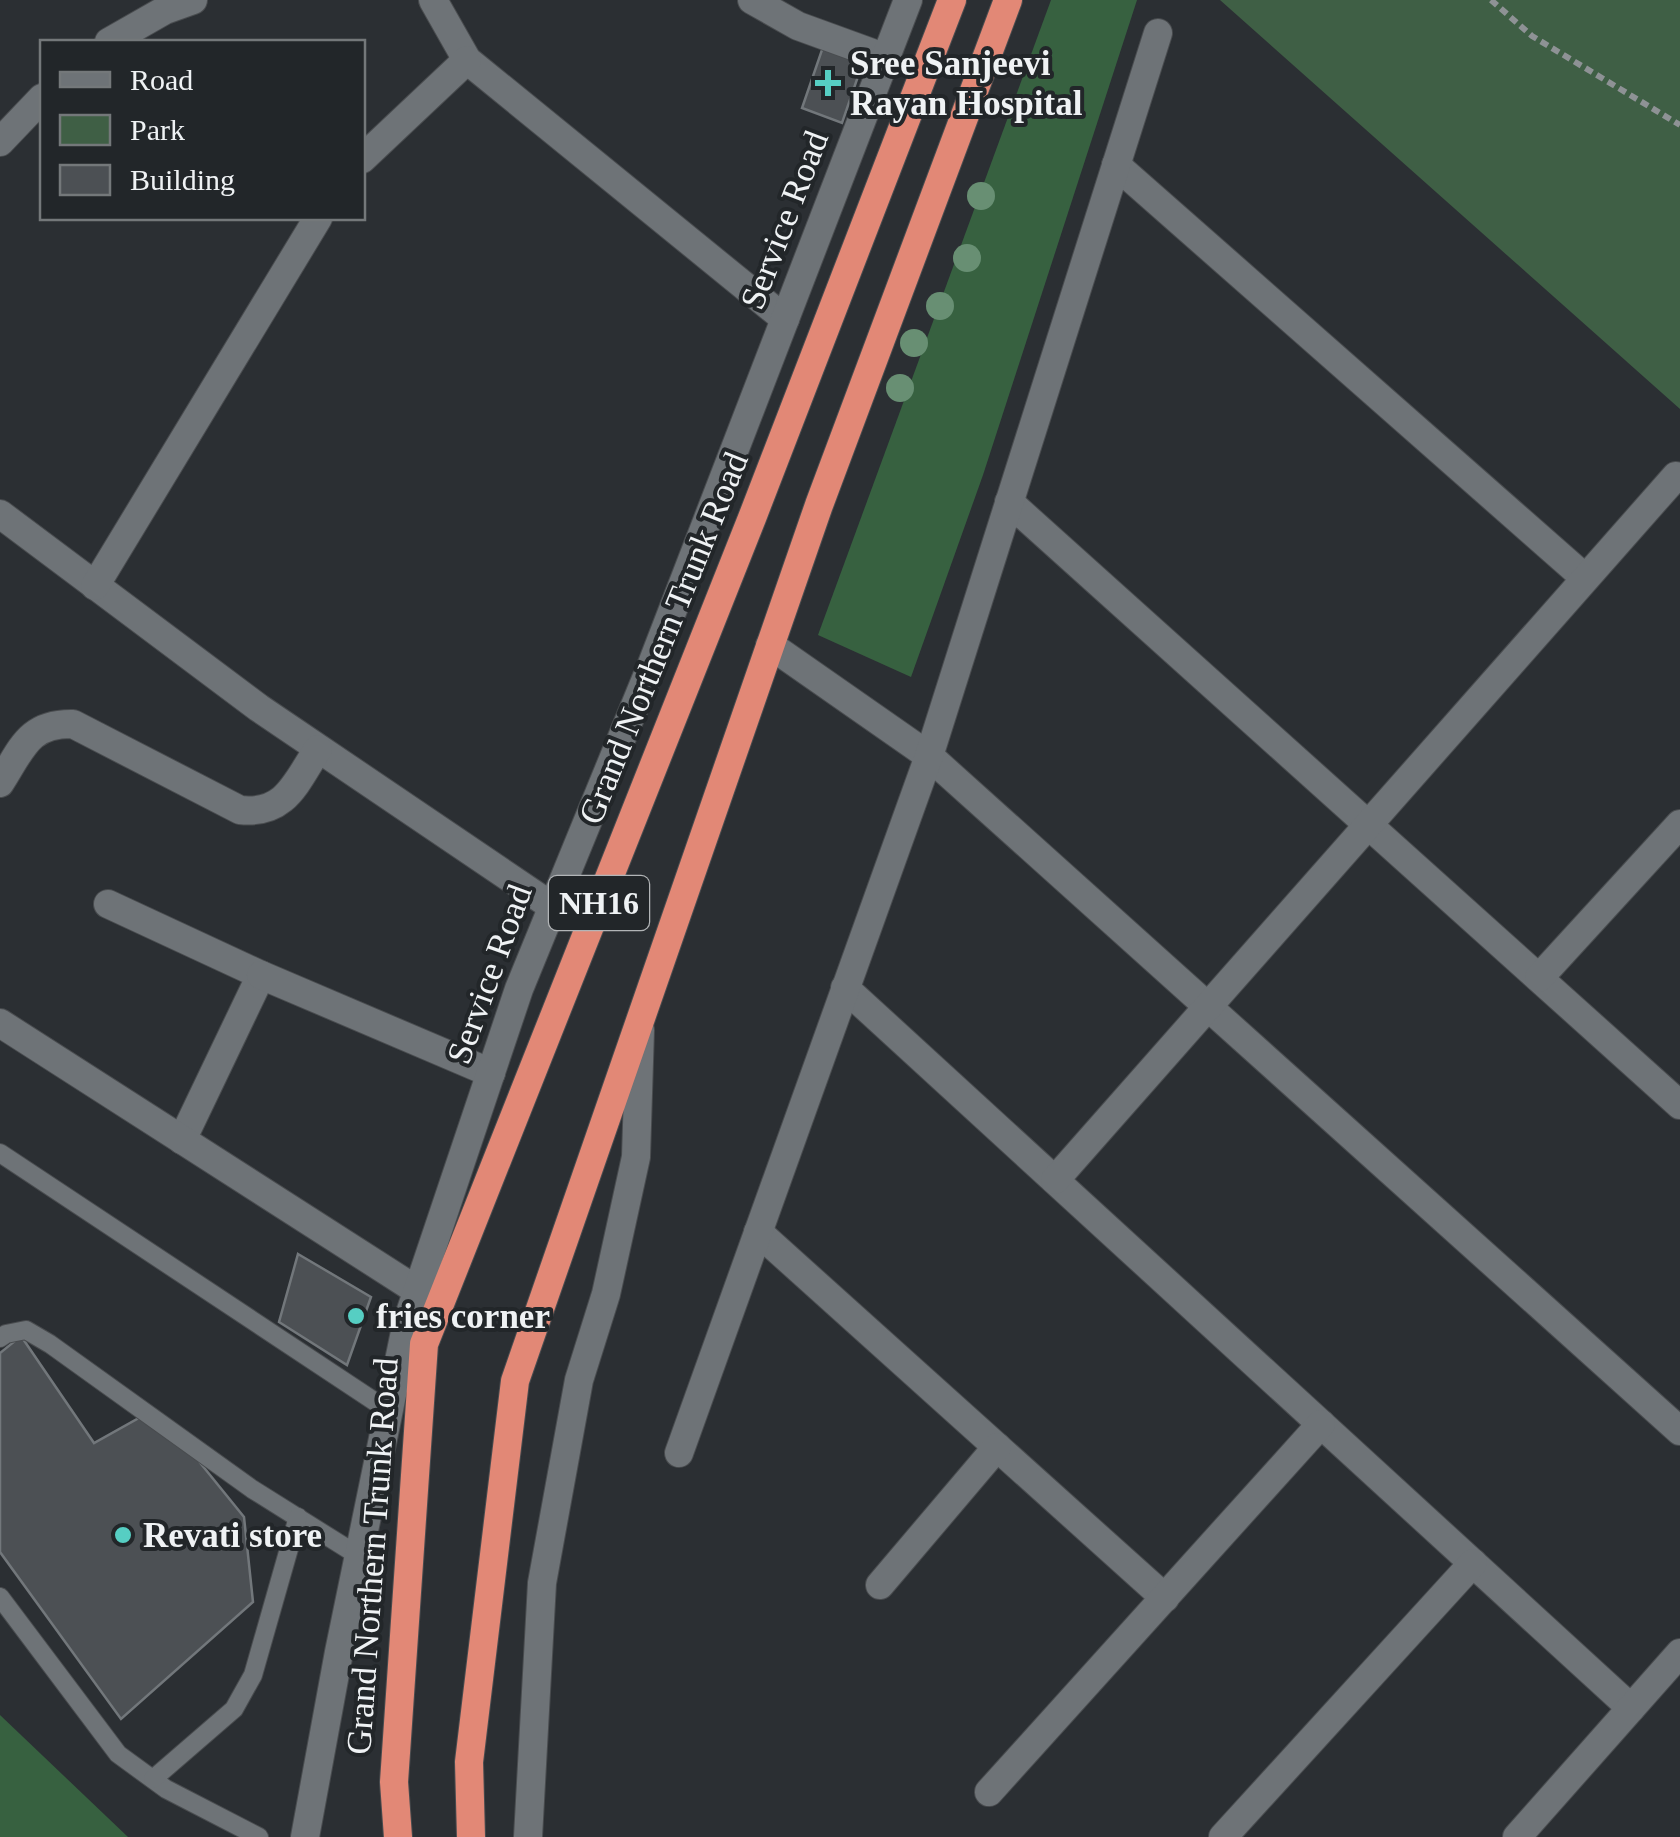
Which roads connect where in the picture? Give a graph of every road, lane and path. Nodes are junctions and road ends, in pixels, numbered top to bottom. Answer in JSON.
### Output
{"nodes":[{"id":1,"x":193,"y":0,"type":"edge"},
{"id":2,"x":433,"y":0,"type":"edge"},
{"id":3,"x":752,"y":0,"type":"edge"},
{"id":4,"x":908,"y":0,"type":"edge"},
{"id":5,"x":952,"y":0,"type":"edge"},
{"id":6,"x":1008,"y":0,"type":"edge"},
{"id":7,"x":1491,"y":0,"type":"edge"},
{"id":8,"x":1158,"y":33,"type":"dead end"},
{"id":9,"x":112,"y":40,"type":"edge"},
{"id":10,"x":886,"y":58,"type":"junction"},
{"id":11,"x":467,"y":60,"type":"junction"},
{"id":12,"x":40,"y":100,"type":"edge"},
{"id":13,"x":1680,"y":126,"type":"edge"},
{"id":14,"x":0,"y":142,"type":"edge"},
{"id":15,"x":365,"y":157,"type":"edge"},
{"id":16,"x":1116,"y":165,"type":"junction"},
{"id":17,"x":317,"y":220,"type":"edge"},
{"id":18,"x":785,"y":320,"type":"junction"},
{"id":19,"x":1676,"y":476,"type":"dead end"},
{"id":20,"x":1009,"y":502,"type":"junction"},
{"id":21,"x":9,"y":521,"type":"edge"},
{"id":22,"x":0,"y":550,"type":"edge"},
{"id":23,"x":1585,"y":578,"type":"junction"},
{"id":24,"x":95,"y":586,"type":"junction"},
{"id":25,"x":770,"y":645,"type":"junction"},
{"id":26,"x":318,"y":749,"type":"junction"},
{"id":27,"x":929,"y":756,"type":"junction"},
{"id":28,"x":0,"y":784,"type":"edge"},
{"id":29,"x":1368,"y":824,"type":"junction"},
{"id":30,"x":1680,"y":824,"type":"edge"},
{"id":31,"x":108,"y":904,"type":"dead end"},
{"id":32,"x":553,"y":906,"type":"junction"},
{"id":33,"x":260,"y":975,"type":"junction"},
{"id":34,"x":1539,"y":978,"type":"junction"},
{"id":35,"x":845,"y":988,"type":"junction"},
{"id":36,"x":1208,"y":1006,"type":"junction"},
{"id":37,"x":640,"y":1018,"type":"junction"},
{"id":38,"x":0,"y":1023,"type":"edge"},
{"id":39,"x":491,"y":1073,"type":"junction"},
{"id":40,"x":1680,"y":1105,"type":"edge"},
{"id":41,"x":182,"y":1140,"type":"junction"},
{"id":42,"x":0,"y":1153,"type":"edge"},
{"id":43,"x":1055,"y":1180,"type":"junction"},
{"id":44,"x":758,"y":1232,"type":"junction"},
{"id":45,"x":418,"y":1291,"type":"junction"},
{"id":46,"x":0,"y":1338,"type":"edge"},
{"id":47,"x":388,"y":1411,"type":"junction"},
{"id":48,"x":1321,"y":1424,"type":"junction"},
{"id":49,"x":1680,"y":1431,"type":"edge"},
{"id":50,"x":997,"y":1447,"type":"junction"},
{"id":51,"x":678,"y":1453,"type":"dead end"},
{"id":52,"x":298,"y":1517,"type":"junction"},
{"id":53,"x":359,"y":1556,"type":"junction"},
{"id":54,"x":1473,"y":1563,"type":"junction"},
{"id":55,"x":880,"y":1586,"type":"dead end"},
{"id":56,"x":0,"y":1597,"type":"edge"},
{"id":57,"x":1164,"y":1598,"type":"junction"},
{"id":58,"x":1680,"y":1653,"type":"edge"},
{"id":59,"x":1631,"y":1708,"type":"junction"},
{"id":60,"x":153,"y":1779,"type":"junction"},
{"id":61,"x":989,"y":1792,"type":"dead end"},
{"id":62,"x":258,"y":1837,"type":"edge"},
{"id":63,"x":305,"y":1837,"type":"edge"},
{"id":64,"x":398,"y":1837,"type":"edge"},
{"id":65,"x":472,"y":1837,"type":"edge"},
{"id":66,"x":528,"y":1837,"type":"edge"},
{"id":67,"x":1224,"y":1837,"type":"edge"},
{"id":68,"x":1517,"y":1837,"type":"edge"}],
"edges":[{"from":1,"to":9,"type":"street"},
{"from":2,"to":11,"type":"street"},
{"from":3,"to":10,"type":"street"},
{"from":4,"to":10,"type":"street","name":"Service Road"},
{"from":5,"to":64,"type":"highway","name":"Grand Northern Trunk Road","number":"NH16"},
{"from":6,"to":25,"type":"highway","number":"NH16"},
{"from":7,"to":13,"type":"path"},
{"from":8,"to":16,"type":"street"},
{"from":10,"to":18,"type":"street","name":"Service Road"},
{"from":11,"to":15,"type":"street"},
{"from":11,"to":18,"type":"street"},
{"from":12,"to":14,"type":"street"},
{"from":16,"to":20,"type":"street"},
{"from":16,"to":23,"type":"street"},
{"from":17,"to":24,"type":"street"},
{"from":18,"to":32,"type":"street","name":"Service Road"},
{"from":19,"to":23,"type":"street"},
{"from":20,"to":27,"type":"street"},
{"from":20,"to":29,"type":"street"},
{"from":21,"to":22,"type":"street"},
{"from":21,"to":24,"type":"street"},
{"from":23,"to":29,"type":"street"},
{"from":24,"to":26,"type":"street"},
{"from":25,"to":27,"type":"street"},
{"from":25,"to":37,"type":"highway","number":"NH16"},
{"from":26,"to":28,"type":"street"},
{"from":26,"to":32,"type":"street"},
{"from":27,"to":35,"type":"street"},
{"from":27,"to":36,"type":"street"},
{"from":29,"to":34,"type":"street"},
{"from":29,"to":36,"type":"street"},
{"from":30,"to":34,"type":"street"},
{"from":31,"to":33,"type":"street"},
{"from":32,"to":39,"type":"street","name":"Service Road"},
{"from":33,"to":39,"type":"street"},
{"from":33,"to":41,"type":"street"},
{"from":34,"to":40,"type":"street"},
{"from":35,"to":43,"type":"street"},
{"from":35,"to":44,"type":"street"},
{"from":36,"to":43,"type":"street"},
{"from":36,"to":49,"type":"street"},
{"from":37,"to":65,"type":"highway","number":"NH16"},
{"from":37,"to":66,"type":"street"},
{"from":38,"to":41,"type":"street"},
{"from":39,"to":45,"type":"street","name":"Service Road"},
{"from":41,"to":45,"type":"street"},
{"from":42,"to":47,"type":"lane"},
{"from":43,"to":48,"type":"street"},
{"from":44,"to":50,"type":"street"},
{"from":44,"to":51,"type":"street"},
{"from":45,"to":47,"type":"street","name":"Service Road"},
{"from":46,"to":52,"type":"lane"},
{"from":47,"to":53,"type":"street","name":"Service Road"},
{"from":48,"to":54,"type":"street"},
{"from":48,"to":57,"type":"street"},
{"from":50,"to":55,"type":"street"},
{"from":50,"to":57,"type":"street"},
{"from":52,"to":53,"type":"lane"},
{"from":52,"to":60,"type":"lane"},
{"from":53,"to":63,"type":"street","name":"Service Road"},
{"from":54,"to":59,"type":"street"},
{"from":54,"to":67,"type":"street"},
{"from":56,"to":60,"type":"lane"},
{"from":57,"to":61,"type":"street"},
{"from":58,"to":59,"type":"street"},
{"from":59,"to":68,"type":"street"},
{"from":60,"to":62,"type":"lane"}]}
